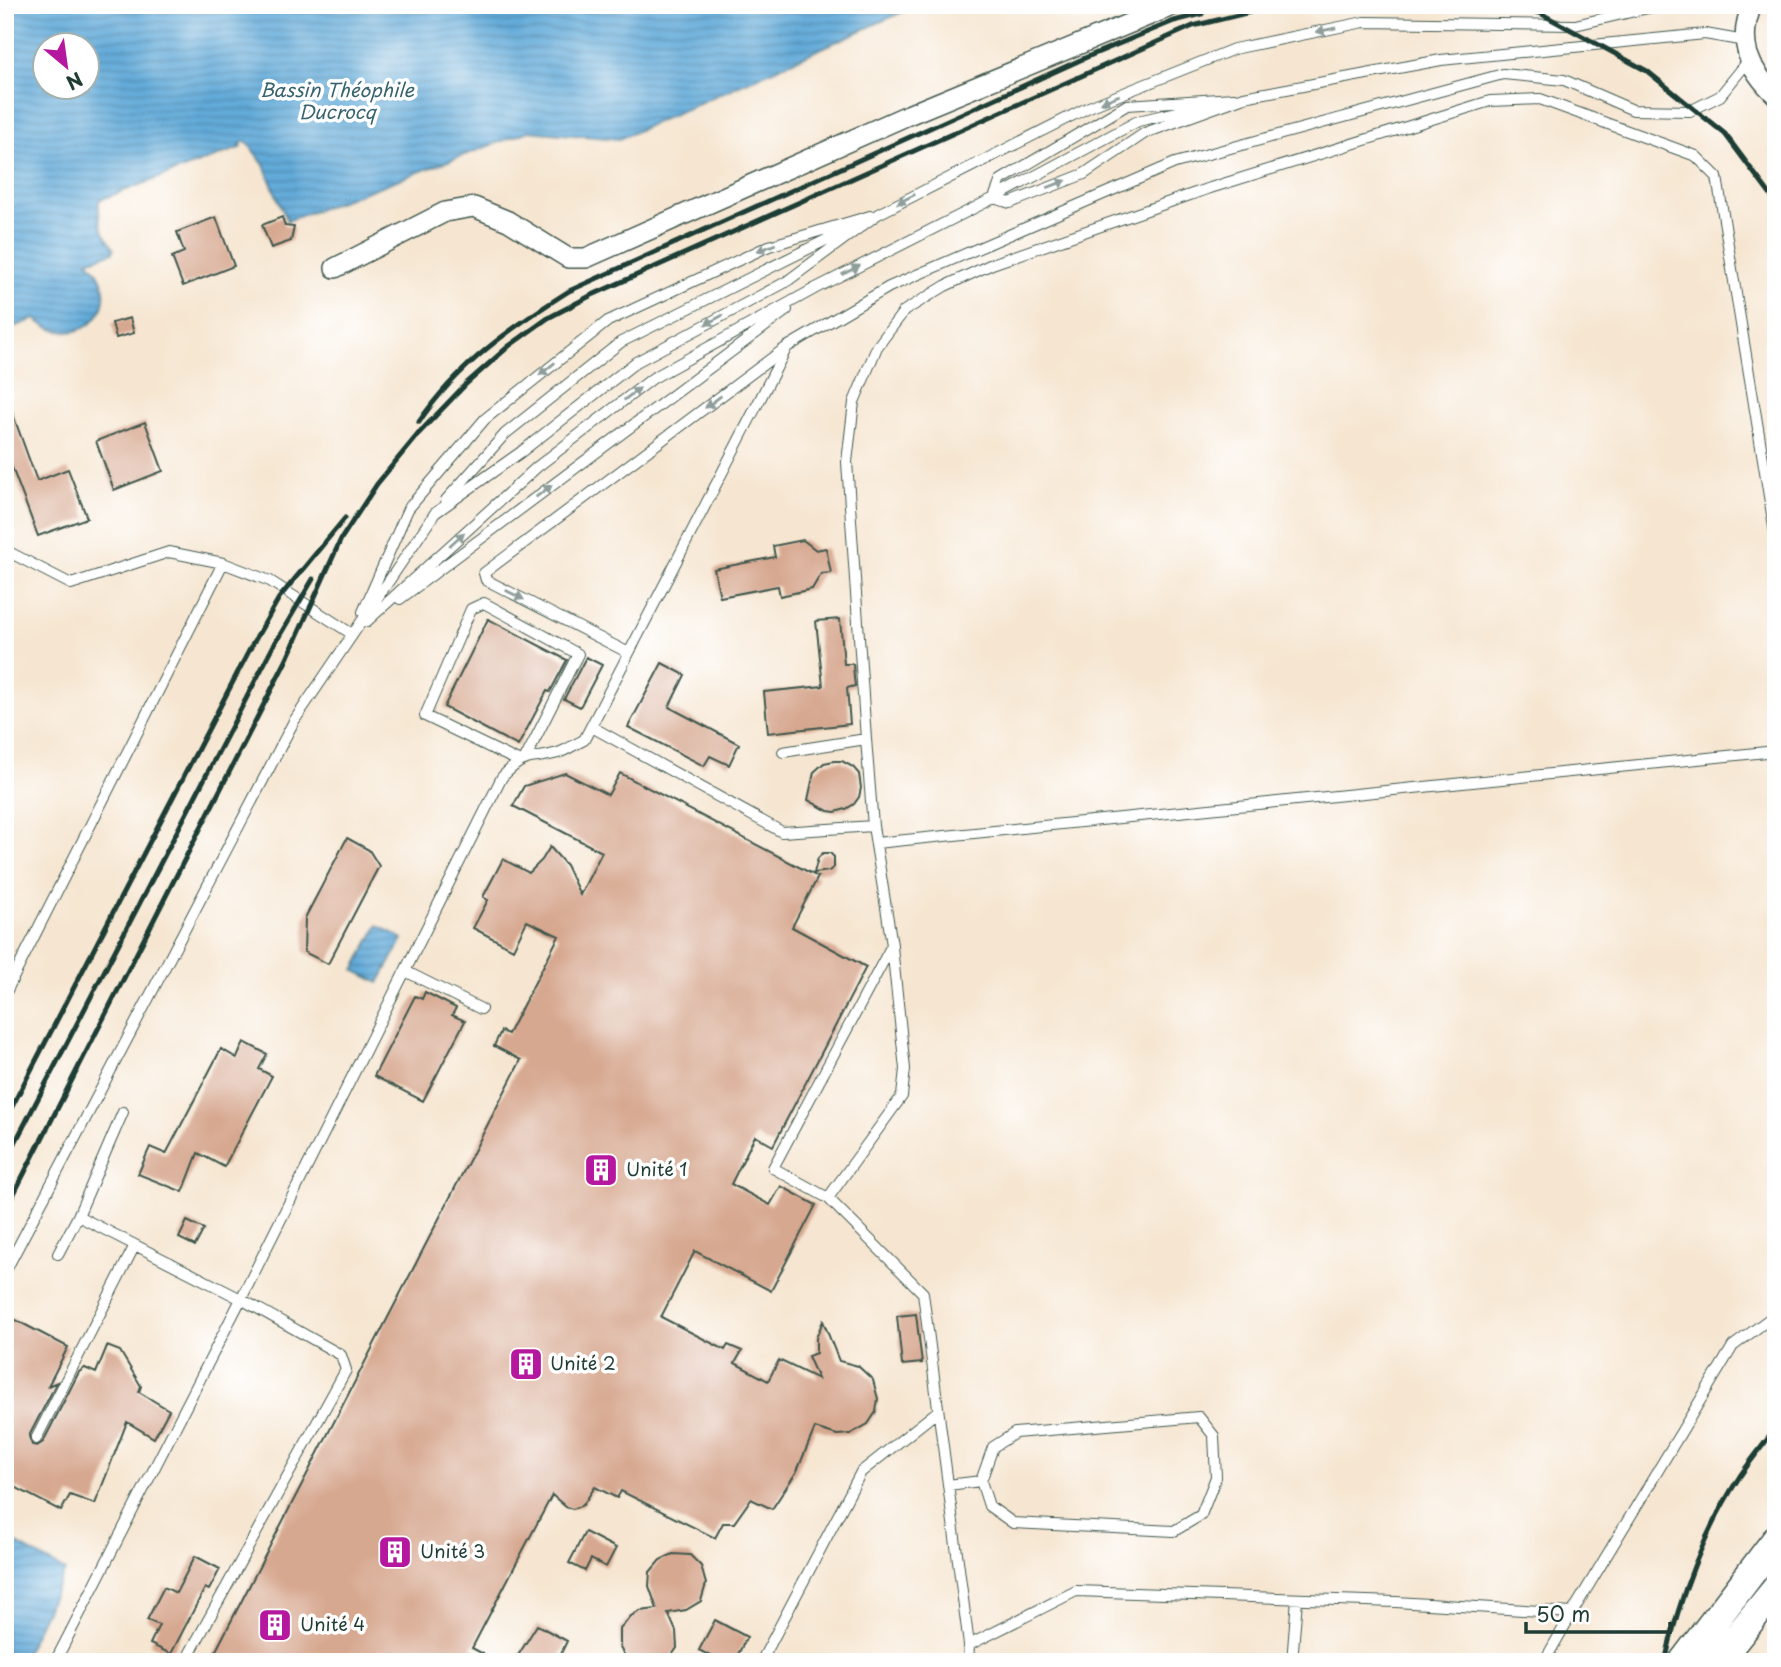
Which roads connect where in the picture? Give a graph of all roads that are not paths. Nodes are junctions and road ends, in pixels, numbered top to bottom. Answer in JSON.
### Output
{"nodes":[{"id":1,"x":1174,"y":5,"type":"edge"},
{"id":2,"x":1661,"y":5,"type":"edge"},
{"id":3,"x":1752,"y":5,"type":"edge"},
{"id":4,"x":1747,"y":50,"type":"junction"},
{"id":5,"x":1776,"y":95,"type":"edge"},
{"id":6,"x":1244,"y":97,"type":"junction"},
{"id":7,"x":994,"y":198,"type":"junction"},
{"id":8,"x":878,"y":214,"type":"junction"},
{"id":9,"x":335,"y":268,"type":"dead end"},
{"id":10,"x":816,"y":288,"type":"junction"},
{"id":11,"x":787,"y":347,"type":"junction"},
{"id":12,"x":435,"y":513,"type":"junction"},
{"id":13,"x":1776,"y":539,"type":"edge"},
{"id":14,"x":5,"y":550,"type":"edge"},
{"id":15,"x":223,"y":563,"type":"junction"},
{"id":16,"x":352,"y":634,"type":"junction"},
{"id":17,"x":629,"y":653,"type":"junction"},
{"id":18,"x":592,"y":727,"type":"junction"},
{"id":19,"x":866,"y":739,"type":"junction"},
{"id":20,"x":1776,"y":751,"type":"edge"},
{"id":21,"x":783,"y":752,"type":"dead end"},
{"id":22,"x":522,"y":759,"type":"junction"},
{"id":23,"x":873,"y":826,"type":"junction"},
{"id":24,"x":876,"y":843,"type":"junction"},
{"id":25,"x":892,"y":945,"type":"junction"},
{"id":26,"x":405,"y":971,"type":"junction"},
{"id":27,"x":5,"y":995,"type":"edge"},
{"id":28,"x":481,"y":1009,"type":"dead end"},
{"id":29,"x":123,"y":1112,"type":"dead end"},
{"id":30,"x":828,"y":1198,"type":"junction"},
{"id":31,"x":78,"y":1216,"type":"junction"},
{"id":32,"x":135,"y":1245,"type":"junction"},
{"id":33,"x":58,"y":1254,"type":"dead end"},
{"id":34,"x":5,"y":1272,"type":"edge"},
{"id":35,"x":1776,"y":1295,"type":"edge"},
{"id":36,"x":241,"y":1299,"type":"junction"},
{"id":37,"x":938,"y":1411,"type":"junction"},
{"id":38,"x":36,"y":1439,"type":"dead end"},
{"id":39,"x":981,"y":1481,"type":"junction"},
{"id":40,"x":948,"y":1485,"type":"junction"},
{"id":41,"x":1776,"y":1540,"type":"edge"},
{"id":42,"x":1776,"y":1576,"type":"edge"},
{"id":43,"x":1776,"y":1589,"type":"edge"},
{"id":44,"x":1297,"y":1599,"type":"junction"},
{"id":45,"x":1776,"y":1601,"type":"edge"},
{"id":46,"x":1573,"y":1613,"type":"junction"},
{"id":47,"x":969,"y":1646,"type":"junction"},
{"id":48,"x":55,"y":1662,"type":"edge"},
{"id":49,"x":185,"y":1662,"type":"edge"},
{"id":50,"x":761,"y":1662,"type":"edge"},
{"id":51,"x":968,"y":1662,"type":"edge"},
{"id":52,"x":1292,"y":1662,"type":"edge"},
{"id":53,"x":1544,"y":1662,"type":"edge"},
{"id":54,"x":1683,"y":1662,"type":"edge"},
{"id":55,"x":1707,"y":1662,"type":"edge"},
{"id":56,"x":1717,"y":1662,"type":"edge"},
{"id":57,"x":1722,"y":1662,"type":"edge"}],
"edges":[{"from":1,"to":9,"type":"street"},
{"from":2,"to":8,"type":"lane","one_way":true},
{"from":3,"to":4,"type":"street"},
{"from":4,"to":5,"type":"street"},
{"from":4,"to":6,"type":"lane"},
{"from":4,"to":11,"type":"lane"},
{"from":6,"to":7,"type":"lane"},
{"from":7,"to":6,"type":"lane","one_way":true},
{"from":6,"to":7,"type":"lane"},
{"from":10,"to":7,"type":"lane","one_way":true},
{"from":8,"to":12,"type":"lane","one_way":true},
{"from":8,"to":12,"type":"lane"},
{"from":8,"to":16,"type":"lane","one_way":true},
{"from":16,"to":10,"type":"lane","one_way":true},
{"from":16,"to":10,"type":"lane","one_way":true},
{"from":11,"to":17,"type":"lane"},
{"from":11,"to":17,"type":"lane","one_way":true},
{"from":12,"to":16,"type":"lane"},
{"from":13,"to":19,"type":"lane"},
{"from":14,"to":15,"type":"lane"},
{"from":15,"to":16,"type":"lane"},
{"from":15,"to":27,"type":"lane"},
{"from":16,"to":34,"type":"lane"},
{"from":17,"to":18,"type":"lane"},
{"from":18,"to":22,"type":"lane"},
{"from":18,"to":23,"type":"lane"},
{"from":19,"to":21,"type":"lane"},
{"from":19,"to":23,"type":"lane"},
{"from":20,"to":24,"type":"lane"},
{"from":22,"to":22,"type":"lane"},
{"from":22,"to":26,"type":"lane"},
{"from":23,"to":24,"type":"lane"},
{"from":24,"to":25,"type":"lane"},
{"from":25,"to":30,"type":"lane"},
{"from":25,"to":30,"type":"lane"},
{"from":26,"to":28,"type":"lane"},
{"from":26,"to":36,"type":"lane"},
{"from":29,"to":31,"type":"lane"},
{"from":30,"to":37,"type":"lane"},
{"from":31,"to":32,"type":"lane"},
{"from":31,"to":33,"type":"lane"},
{"from":32,"to":36,"type":"lane"},
{"from":32,"to":38,"type":"lane"},
{"from":35,"to":46,"type":"lane"},
{"from":36,"to":48,"type":"lane"},
{"from":36,"to":49,"type":"lane"},
{"from":37,"to":40,"type":"lane"},
{"from":37,"to":50,"type":"lane"},
{"from":39,"to":39,"type":"lane"},
{"from":39,"to":40,"type":"lane"},
{"from":40,"to":47,"type":"lane"},
{"from":41,"to":54,"type":"main road"},
{"from":42,"to":55,"type":"street"},
{"from":43,"to":56,"type":"main road"},
{"from":44,"to":46,"type":"lane"},
{"from":44,"to":47,"type":"lane"},
{"from":44,"to":52,"type":"lane"},
{"from":45,"to":57,"type":"main road"},
{"from":46,"to":53,"type":"lane"},
{"from":47,"to":51,"type":"lane"}]}
